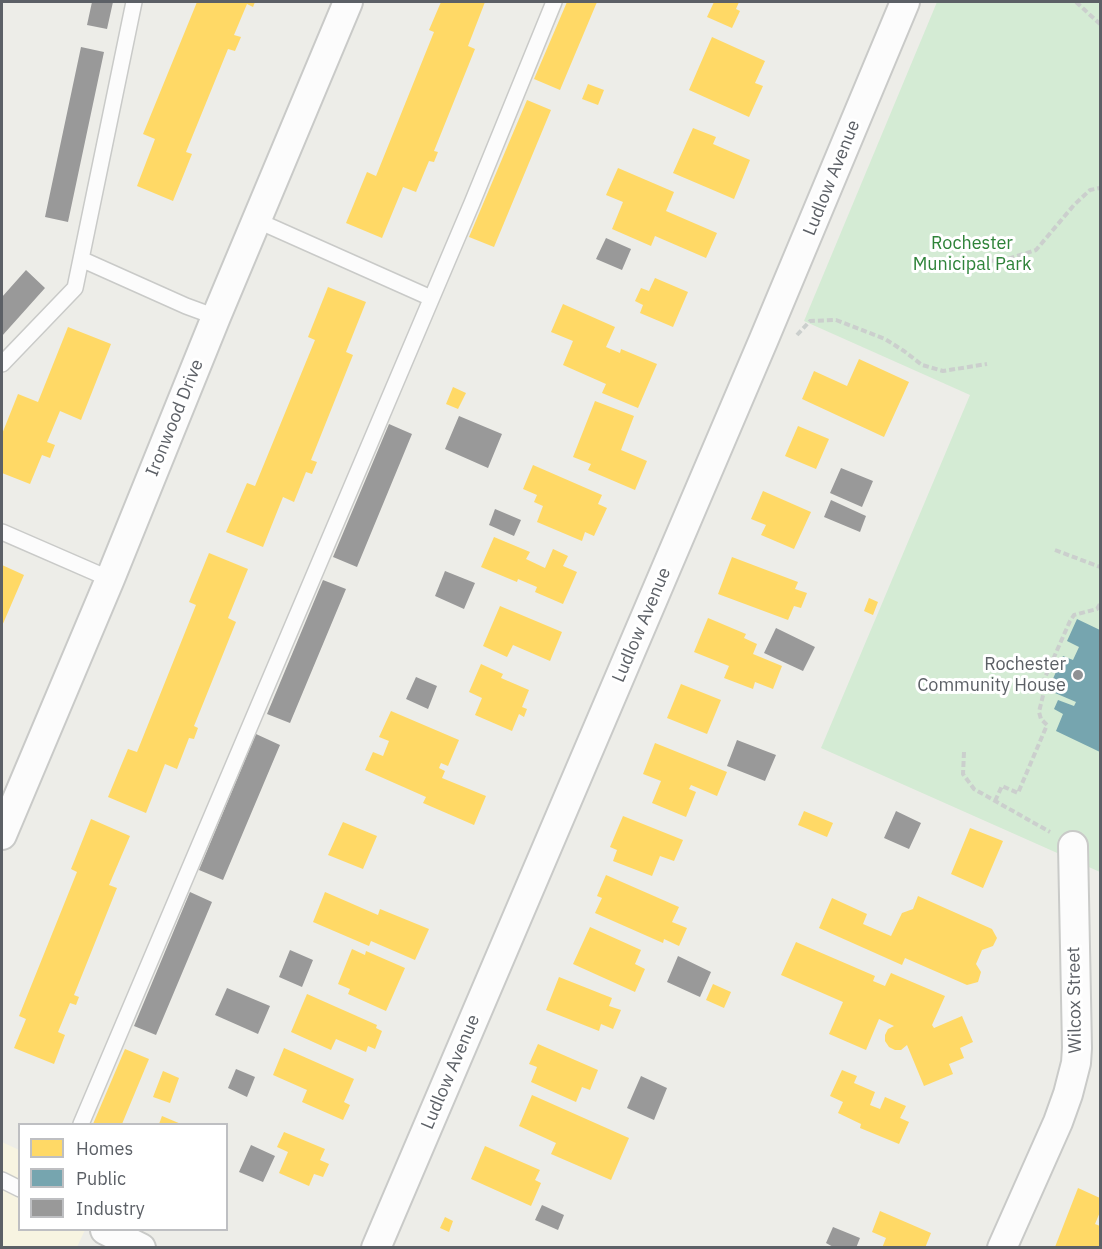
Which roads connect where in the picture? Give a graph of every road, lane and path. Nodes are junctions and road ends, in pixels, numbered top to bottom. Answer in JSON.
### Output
{"nodes":[{"id":1,"x":134,"y":2,"type":"edge"},
{"id":2,"x":348,"y":2,"type":"edge"},
{"id":3,"x":554,"y":2,"type":"edge"},
{"id":4,"x":905,"y":2,"type":"edge"},
{"id":5,"x":1076,"y":2,"type":"edge"},
{"id":6,"x":1101,"y":24,"type":"edge"},
{"id":7,"x":1101,"y":188,"type":"edge"},
{"id":8,"x":256,"y":220,"type":"junction"},
{"id":9,"x":81,"y":259,"type":"junction"},
{"id":10,"x":964,"y":265,"type":"dead end"},
{"id":11,"x":431,"y":298,"type":"junction"},
{"id":12,"x":216,"y":317,"type":"junction"},
{"id":13,"x":794,"y":342,"type":"dead end"},
{"id":14,"x":2,"y":364,"type":"edge"},
{"id":15,"x":987,"y":364,"type":"dead end"},
{"id":16,"x":2,"y":532,"type":"edge"},
{"id":17,"x":1055,"y":550,"type":"dead end"},
{"id":18,"x":1101,"y":567,"type":"edge"},
{"id":19,"x":110,"y":579,"type":"junction"},
{"id":20,"x":1101,"y":604,"type":"edge"},
{"id":21,"x":964,"y":752,"type":"dead end"},
{"id":22,"x":994,"y":801,"type":"junction"},
{"id":23,"x":2,"y":835,"type":"edge"},
{"id":24,"x":1073,"y":846,"type":"joint"},
{"id":25,"x":82,"y":1123,"type":"edge"},
{"id":26,"x":2,"y":1180,"type":"edge"},
{"id":27,"x":18,"y":1187,"type":"edge"},
{"id":28,"x":107,"y":1231,"type":"edge"},
{"id":29,"x":141,"y":1248,"type":"edge"},
{"id":30,"x":376,"y":1248,"type":"edge"},
{"id":31,"x":1002,"y":1248,"type":"edge"}],
"edges":[{"from":1,"to":9,"type":"lane"},
{"from":2,"to":8,"type":"street","name":"Ironwood Drive"},
{"from":3,"to":11,"type":"lane"},
{"from":4,"to":30,"type":"street","name":"Ludlow Avenue"},
{"from":5,"to":6,"type":"path"},
{"from":7,"to":10,"type":"path"},
{"from":8,"to":11,"type":"lane"},
{"from":8,"to":12,"type":"street","name":"Ironwood Drive"},
{"from":9,"to":12,"type":"lane"},
{"from":9,"to":14,"type":"lane"},
{"from":11,"to":25,"type":"lane"},
{"from":12,"to":19,"type":"street","name":"Ironwood Drive"},
{"from":13,"to":15,"type":"path"},
{"from":16,"to":19,"type":"lane"},
{"from":17,"to":18,"type":"path"},
{"from":19,"to":23,"type":"street","name":"Ironwood Drive"},
{"from":20,"to":22,"type":"path"},
{"from":21,"to":22,"type":"path"},
{"from":22,"to":24,"type":"path"},
{"from":24,"to":31,"type":"street","name":"Wilcox Street"},
{"from":26,"to":27,"type":"lane"},
{"from":28,"to":29,"type":"street"}]}
